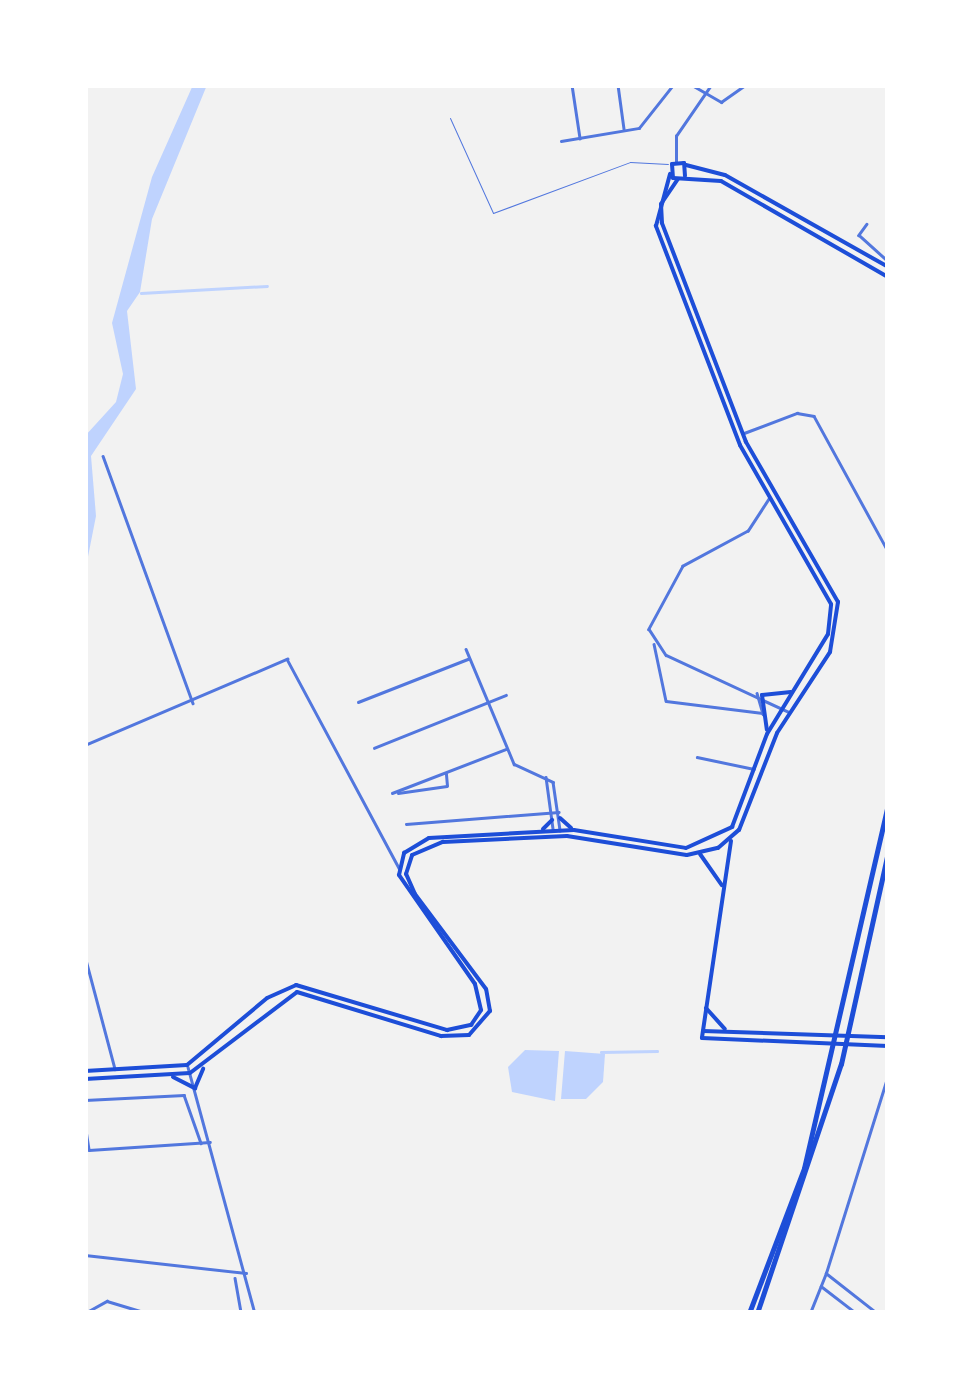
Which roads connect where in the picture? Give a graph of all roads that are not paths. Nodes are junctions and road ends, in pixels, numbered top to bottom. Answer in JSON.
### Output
{"nodes":[{"id":1,"x":572,"y":85,"type":"edge"},
{"id":2,"x":618,"y":85,"type":"edge"},
{"id":3,"x":672,"y":85,"type":"edge"},
{"id":4,"x":692,"y":85,"type":"edge"},
{"id":5,"x":711,"y":85,"type":"edge"},
{"id":6,"x":745,"y":85,"type":"edge"},
{"id":7,"x":706,"y":92,"type":"junction"},
{"id":8,"x":450,"y":118,"type":"dead end"},
{"id":9,"x":624,"y":130,"type":"junction"},
{"id":10,"x":580,"y":138,"type":"junction"},
{"id":11,"x":560,"y":141,"type":"dead end"},
{"id":12,"x":676,"y":161,"type":"junction"},
{"id":13,"x":686,"y":165,"type":"junction"},
{"id":14,"x":670,"y":166,"type":"junction"},
{"id":15,"x":670,"y":174,"type":"junction"},
{"id":16,"x":686,"y":176,"type":"junction"},
{"id":17,"x":678,"y":179,"type":"junction"},
{"id":18,"x":867,"y":224,"type":"dead end"},
{"id":19,"x":888,"y":264,"type":"edge"},
{"id":20,"x":888,"y":277,"type":"edge"},
{"id":21,"x":743,"y":434,"type":"junction"},
{"id":22,"x":102,"y":456,"type":"dead end"},
{"id":23,"x":765,"y":490,"type":"junction"},
{"id":24,"x":888,"y":551,"type":"edge"},
{"id":25,"x":654,"y":643,"type":"junction"},
{"id":26,"x":466,"y":649,"type":"dead end"},
{"id":27,"x":470,"y":658,"type":"junction"},
{"id":28,"x":797,"y":688,"type":"junction"},
{"id":29,"x":756,"y":692,"type":"junction"},
{"id":30,"x":762,"y":695,"type":"junction"},
{"id":31,"x":506,"y":696,"type":"dead end"},
{"id":32,"x":358,"y":702,"type":"dead end"},
{"id":33,"x":194,"y":703,"type":"junction"},
{"id":34,"x":488,"y":704,"type":"junction"},
{"id":35,"x":783,"y":708,"type":"junction"},
{"id":36,"x":763,"y":713,"type":"junction"},
{"id":37,"x":790,"y":713,"type":"junction"},
{"id":38,"x":767,"y":732,"type":"junction"},
{"id":39,"x":85,"y":745,"type":"edge"},
{"id":40,"x":374,"y":748,"type":"dead end"},
{"id":41,"x":506,"y":748,"type":"junction"},
{"id":42,"x":697,"y":757,"type":"dead end"},
{"id":43,"x":755,"y":770,"type":"junction"},
{"id":44,"x":446,"y":772,"type":"junction"},
{"id":45,"x":546,"y":776,"type":"junction"},
{"id":46,"x":888,"y":804,"type":"edge"},
{"id":47,"x":560,"y":815,"type":"junction"},
{"id":48,"x":552,"y":816,"type":"junction"},
{"id":49,"x":406,"y":824,"type":"dead end"},
{"id":50,"x":574,"y":830,"type":"junction"},
{"id":51,"x":538,"y":831,"type":"junction"},
{"id":52,"x":553,"y":833,"type":"junction"},
{"id":53,"x":560,"y":833,"type":"junction"},
{"id":54,"x":733,"y":837,"type":"junction"},
{"id":55,"x":888,"y":852,"type":"edge"},
{"id":56,"x":700,"y":854,"type":"junction"},
{"id":57,"x":399,"y":868,"type":"junction"},
{"id":58,"x":722,"y":890,"type":"junction"},
{"id":59,"x":85,"y":956,"type":"edge"},
{"id":60,"x":704,"y":1004,"type":"junction"},
{"id":61,"x":702,"y":1030,"type":"junction"},
{"id":62,"x":733,"y":1031,"type":"junction"},
{"id":63,"x":888,"y":1037,"type":"edge"},
{"id":64,"x":878,"y":1045,"type":"junction"},
{"id":65,"x":888,"y":1046,"type":"edge"},
{"id":66,"x":888,"y":1056,"type":"edge"},
{"id":67,"x":208,"y":1064,"type":"junction"},
{"id":68,"x":188,"y":1066,"type":"junction"},
{"id":69,"x":115,"y":1070,"type":"junction"},
{"id":70,"x":85,"y":1071,"type":"edge"},
{"id":71,"x":190,"y":1073,"type":"junction"},
{"id":72,"x":888,"y":1075,"type":"edge"},
{"id":73,"x":168,"y":1077,"type":"junction"},
{"id":74,"x":85,"y":1079,"type":"edge"},
{"id":75,"x":195,"y":1088,"type":"junction"},
{"id":76,"x":85,"y":1100,"type":"edge"},
{"id":77,"x":85,"y":1124,"type":"edge"},
{"id":78,"x":201,"y":1142,"type":"junction"},
{"id":79,"x":211,"y":1142,"type":"junction"},
{"id":80,"x":85,"y":1255,"type":"edge"},
{"id":81,"x":248,"y":1273,"type":"junction"},
{"id":82,"x":826,"y":1274,"type":"junction"},
{"id":83,"x":234,"y":1277,"type":"junction"},
{"id":84,"x":821,"y":1286,"type":"junction"},
{"id":85,"x":85,"y":1312,"type":"edge"},
{"id":86,"x":147,"y":1313,"type":"edge"},
{"id":87,"x":241,"y":1313,"type":"edge"},
{"id":88,"x":255,"y":1313,"type":"edge"},
{"id":89,"x":749,"y":1313,"type":"edge"},
{"id":90,"x":757,"y":1313,"type":"edge"},
{"id":91,"x":810,"y":1313,"type":"edge"},
{"id":92,"x":856,"y":1313,"type":"edge"},
{"id":93,"x":877,"y":1313,"type":"edge"}],
"edges":[{"from":1,"to":10,"type":"street"},
{"from":2,"to":9,"type":"street"},
{"from":3,"to":9,"type":"street"},
{"from":4,"to":7,"type":"street"},
{"from":5,"to":7,"type":"street"},
{"from":6,"to":7,"type":"street"},
{"from":7,"to":12,"type":"street"},
{"from":8,"to":14,"type":"lane"},
{"from":9,"to":10,"type":"street"},
{"from":10,"to":11,"type":"street"},
{"from":12,"to":13,"type":"main road"},
{"from":12,"to":14,"type":"main road"},
{"from":13,"to":16,"type":"main road"},
{"from":13,"to":19,"type":"main road"},
{"from":14,"to":15,"type":"main road"},
{"from":15,"to":17,"type":"main road"},
{"from":15,"to":23,"type":"main road"},
{"from":16,"to":17,"type":"main road"},
{"from":16,"to":20,"type":"main road"},
{"from":17,"to":21,"type":"main road"},
{"from":18,"to":19,"type":"street"},
{"from":21,"to":24,"type":"street"},
{"from":21,"to":37,"type":"main road"},
{"from":22,"to":33,"type":"street"},
{"from":23,"to":25,"type":"street"},
{"from":23,"to":28,"type":"main road"},
{"from":25,"to":29,"type":"street"},
{"from":25,"to":36,"type":"street"},
{"from":26,"to":27,"type":"street"},
{"from":27,"to":32,"type":"street"},
{"from":27,"to":34,"type":"street"},
{"from":28,"to":30,"type":"main road"},
{"from":28,"to":35,"type":"main road"},
{"from":29,"to":30,"type":"street"},
{"from":29,"to":36,"type":"street"},
{"from":30,"to":35,"type":"street"},
{"from":30,"to":38,"type":"main road"},
{"from":31,"to":34,"type":"street"},
{"from":33,"to":39,"type":"street"},
{"from":33,"to":57,"type":"street"},
{"from":34,"to":40,"type":"street"},
{"from":34,"to":41,"type":"street"},
{"from":35,"to":37,"type":"street"},
{"from":35,"to":38,"type":"main road"},
{"from":36,"to":38,"type":"street"},
{"from":37,"to":54,"type":"main road"},
{"from":38,"to":43,"type":"main road"},
{"from":41,"to":44,"type":"street"},
{"from":41,"to":45,"type":"street"},
{"from":42,"to":43,"type":"street"},
{"from":43,"to":50,"type":"main road"},
{"from":44,"to":44,"type":"street"},
{"from":45,"to":47,"type":"street"},
{"from":45,"to":48,"type":"street"},
{"from":46,"to":89,"type":"highway"},
{"from":47,"to":48,"type":"street"},
{"from":47,"to":50,"type":"main road"},
{"from":47,"to":53,"type":"street"},
{"from":48,"to":49,"type":"street"},
{"from":48,"to":51,"type":"main road"},
{"from":48,"to":52,"type":"street"},
{"from":50,"to":53,"type":"main road"},
{"from":51,"to":52,"type":"main road"},
{"from":51,"to":57,"type":"main road"},
{"from":52,"to":53,"type":"main road"},
{"from":52,"to":67,"type":"main road"},
{"from":53,"to":56,"type":"main road"},
{"from":54,"to":56,"type":"main road"},
{"from":54,"to":58,"type":"main road"},
{"from":55,"to":90,"type":"highway"},
{"from":56,"to":58,"type":"main road"},
{"from":57,"to":68,"type":"main road"},
{"from":58,"to":60,"type":"main road"},
{"from":59,"to":69,"type":"street"},
{"from":60,"to":61,"type":"main road"},
{"from":60,"to":62,"type":"main road"},
{"from":61,"to":62,"type":"main road"},
{"from":61,"to":64,"type":"main road"},
{"from":62,"to":63,"type":"main road"},
{"from":64,"to":65,"type":"main road"},
{"from":64,"to":66,"type":"main road"},
{"from":67,"to":71,"type":"main road"},
{"from":67,"to":75,"type":"main road"},
{"from":68,"to":69,"type":"main road"},
{"from":68,"to":71,"type":"street"},
{"from":69,"to":70,"type":"main road"},
{"from":71,"to":73,"type":"main road"},
{"from":71,"to":75,"type":"street"},
{"from":72,"to":82,"type":"street"},
{"from":73,"to":74,"type":"main road"},
{"from":73,"to":75,"type":"main road"},
{"from":75,"to":79,"type":"street"},
{"from":76,"to":78,"type":"street"},
{"from":77,"to":78,"type":"street"},
{"from":78,"to":79,"type":"street"},
{"from":79,"to":81,"type":"street"},
{"from":80,"to":83,"type":"street"},
{"from":81,"to":83,"type":"street"},
{"from":81,"to":88,"type":"street"},
{"from":82,"to":84,"type":"street"},
{"from":82,"to":93,"type":"street"},
{"from":83,"to":87,"type":"street"},
{"from":84,"to":91,"type":"street"},
{"from":84,"to":92,"type":"street"},
{"from":85,"to":86,"type":"street"}]}
